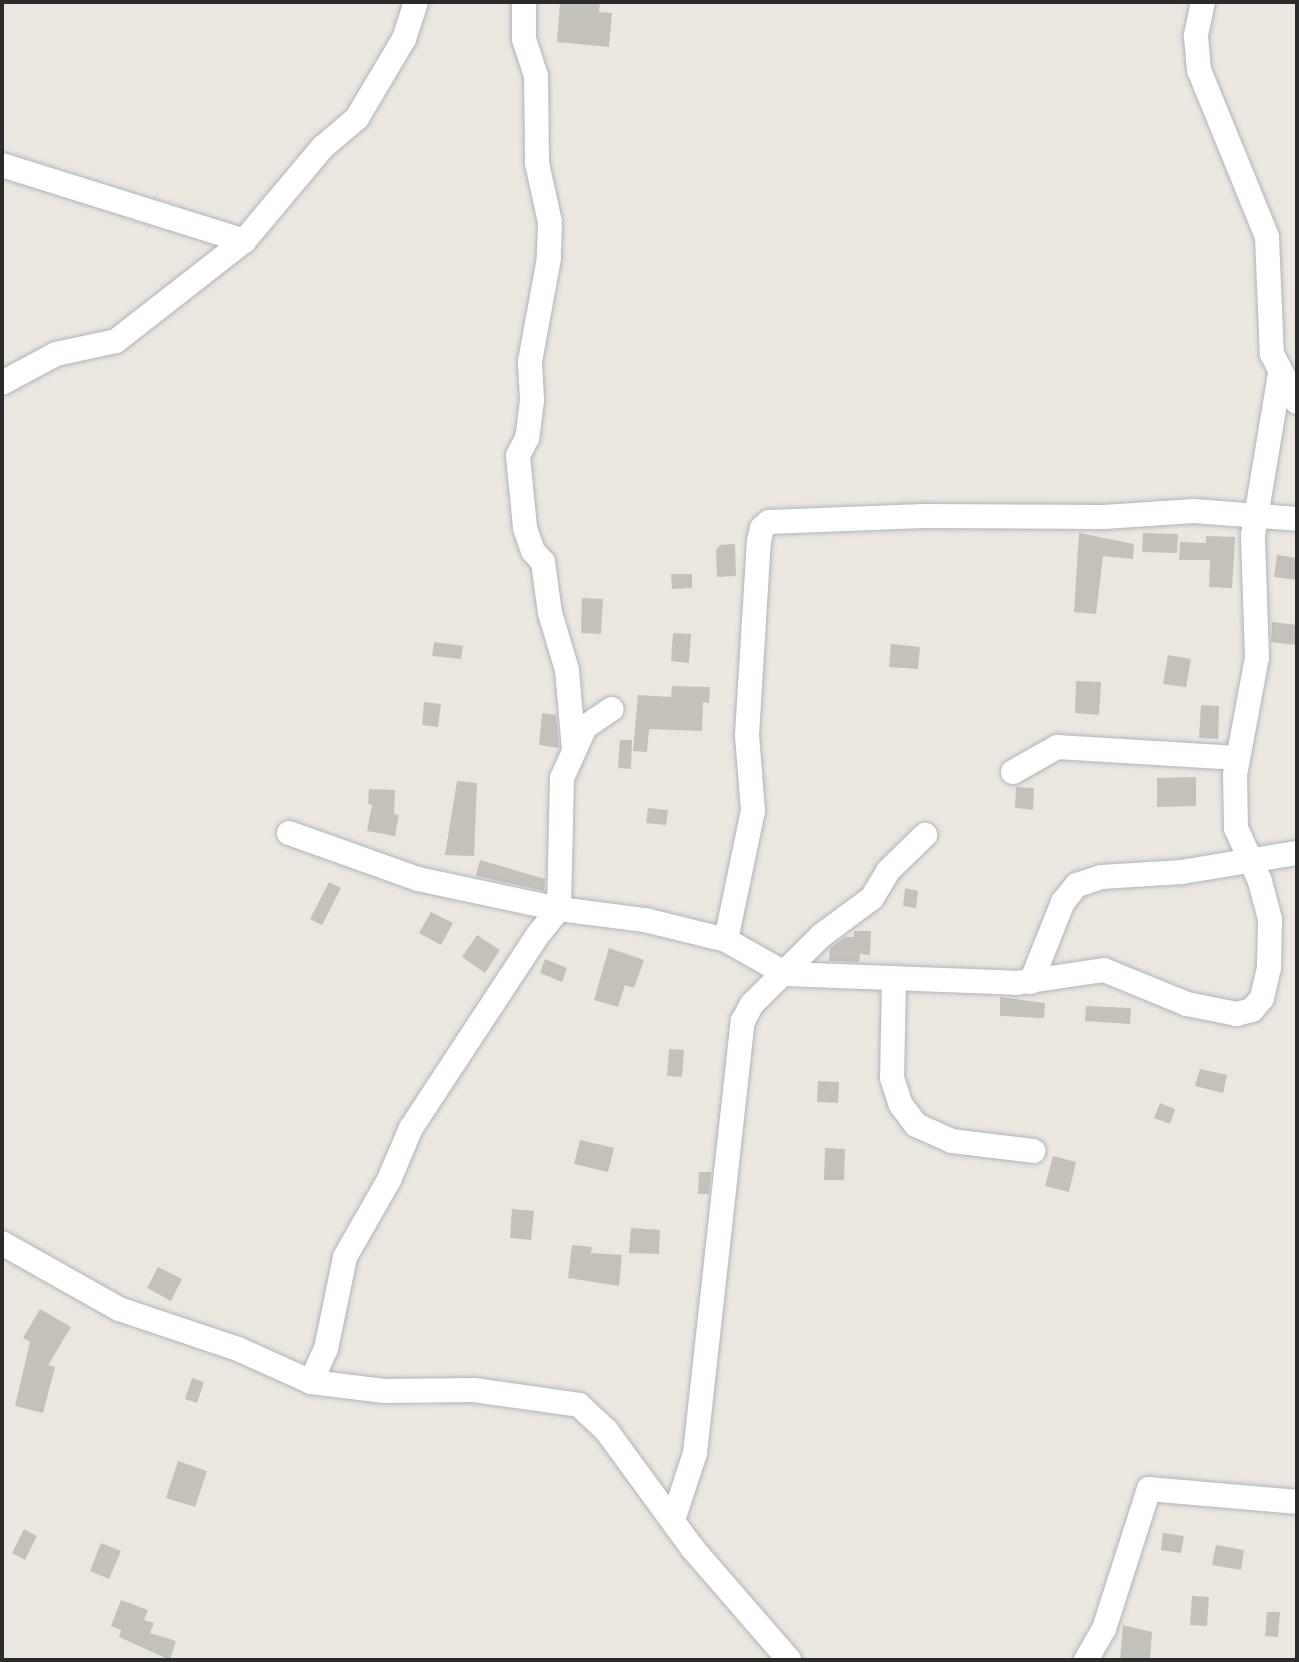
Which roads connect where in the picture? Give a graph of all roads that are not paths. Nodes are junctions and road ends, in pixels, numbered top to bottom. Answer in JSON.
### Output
{"nodes":[{"id":1,"x":416,"y":2,"type":"edge"},
{"id":2,"x":524,"y":2,"type":"edge"},
{"id":3,"x":1203,"y":2,"type":"edge"},
{"id":4,"x":2,"y":165,"type":"edge"},
{"id":5,"x":244,"y":241,"type":"junction"},
{"id":6,"x":2,"y":383,"type":"edge"},
{"id":7,"x":1292,"y":387,"type":"edge"},
{"id":8,"x":1258,"y":516,"type":"junction"},
{"id":9,"x":1297,"y":519,"type":"edge"},
{"id":10,"x":612,"y":709,"type":"dead end"},
{"id":11,"x":575,"y":750,"type":"junction"},
{"id":12,"x":1238,"y":758,"type":"junction"},
{"id":13,"x":1013,"y":772,"type":"dead end"},
{"id":14,"x":289,"y":833,"type":"dead end"},
{"id":15,"x":925,"y":835,"type":"dead end"},
{"id":16,"x":1297,"y":853,"type":"edge"},
{"id":17,"x":1251,"y":858,"type":"junction"},
{"id":18,"x":559,"y":909,"type":"junction"},
{"id":19,"x":726,"y":940,"type":"junction"},
{"id":20,"x":786,"y":974,"type":"junction"},
{"id":21,"x":894,"y":978,"type":"junction"},
{"id":22,"x":1031,"y":982,"type":"junction"},
{"id":23,"x":1033,"y":1151,"type":"dead end"},
{"id":24,"x":2,"y":1243,"type":"edge"},
{"id":25,"x":311,"y":1382,"type":"junction"},
{"id":26,"x":1297,"y":1502,"type":"edge"},
{"id":27,"x":674,"y":1517,"type":"junction"},
{"id":28,"x":789,"y":1660,"type":"edge"},
{"id":29,"x":1086,"y":1660,"type":"edge"}],
"edges":[{"from":1,"to":5,"type":"street"},
{"from":2,"to":11,"type":"street"},
{"from":3,"to":7,"type":"street"},
{"from":4,"to":5,"type":"street"},
{"from":5,"to":6,"type":"street"},
{"from":7,"to":8,"type":"street"},
{"from":8,"to":9,"type":"street"},
{"from":8,"to":12,"type":"street"},
{"from":8,"to":19,"type":"street"},
{"from":10,"to":11,"type":"street"},
{"from":11,"to":18,"type":"street"},
{"from":12,"to":13,"type":"street"},
{"from":12,"to":17,"type":"street"},
{"from":14,"to":18,"type":"street"},
{"from":15,"to":20,"type":"street"},
{"from":16,"to":17,"type":"street"},
{"from":17,"to":22,"type":"street"},
{"from":17,"to":22,"type":"street"},
{"from":18,"to":19,"type":"street"},
{"from":18,"to":25,"type":"street"},
{"from":19,"to":20,"type":"street"},
{"from":20,"to":21,"type":"street"},
{"from":20,"to":27,"type":"street"},
{"from":21,"to":22,"type":"street"},
{"from":21,"to":23,"type":"street"},
{"from":24,"to":25,"type":"street"},
{"from":25,"to":27,"type":"street"},
{"from":26,"to":29,"type":"street"},
{"from":27,"to":28,"type":"street"}]}
